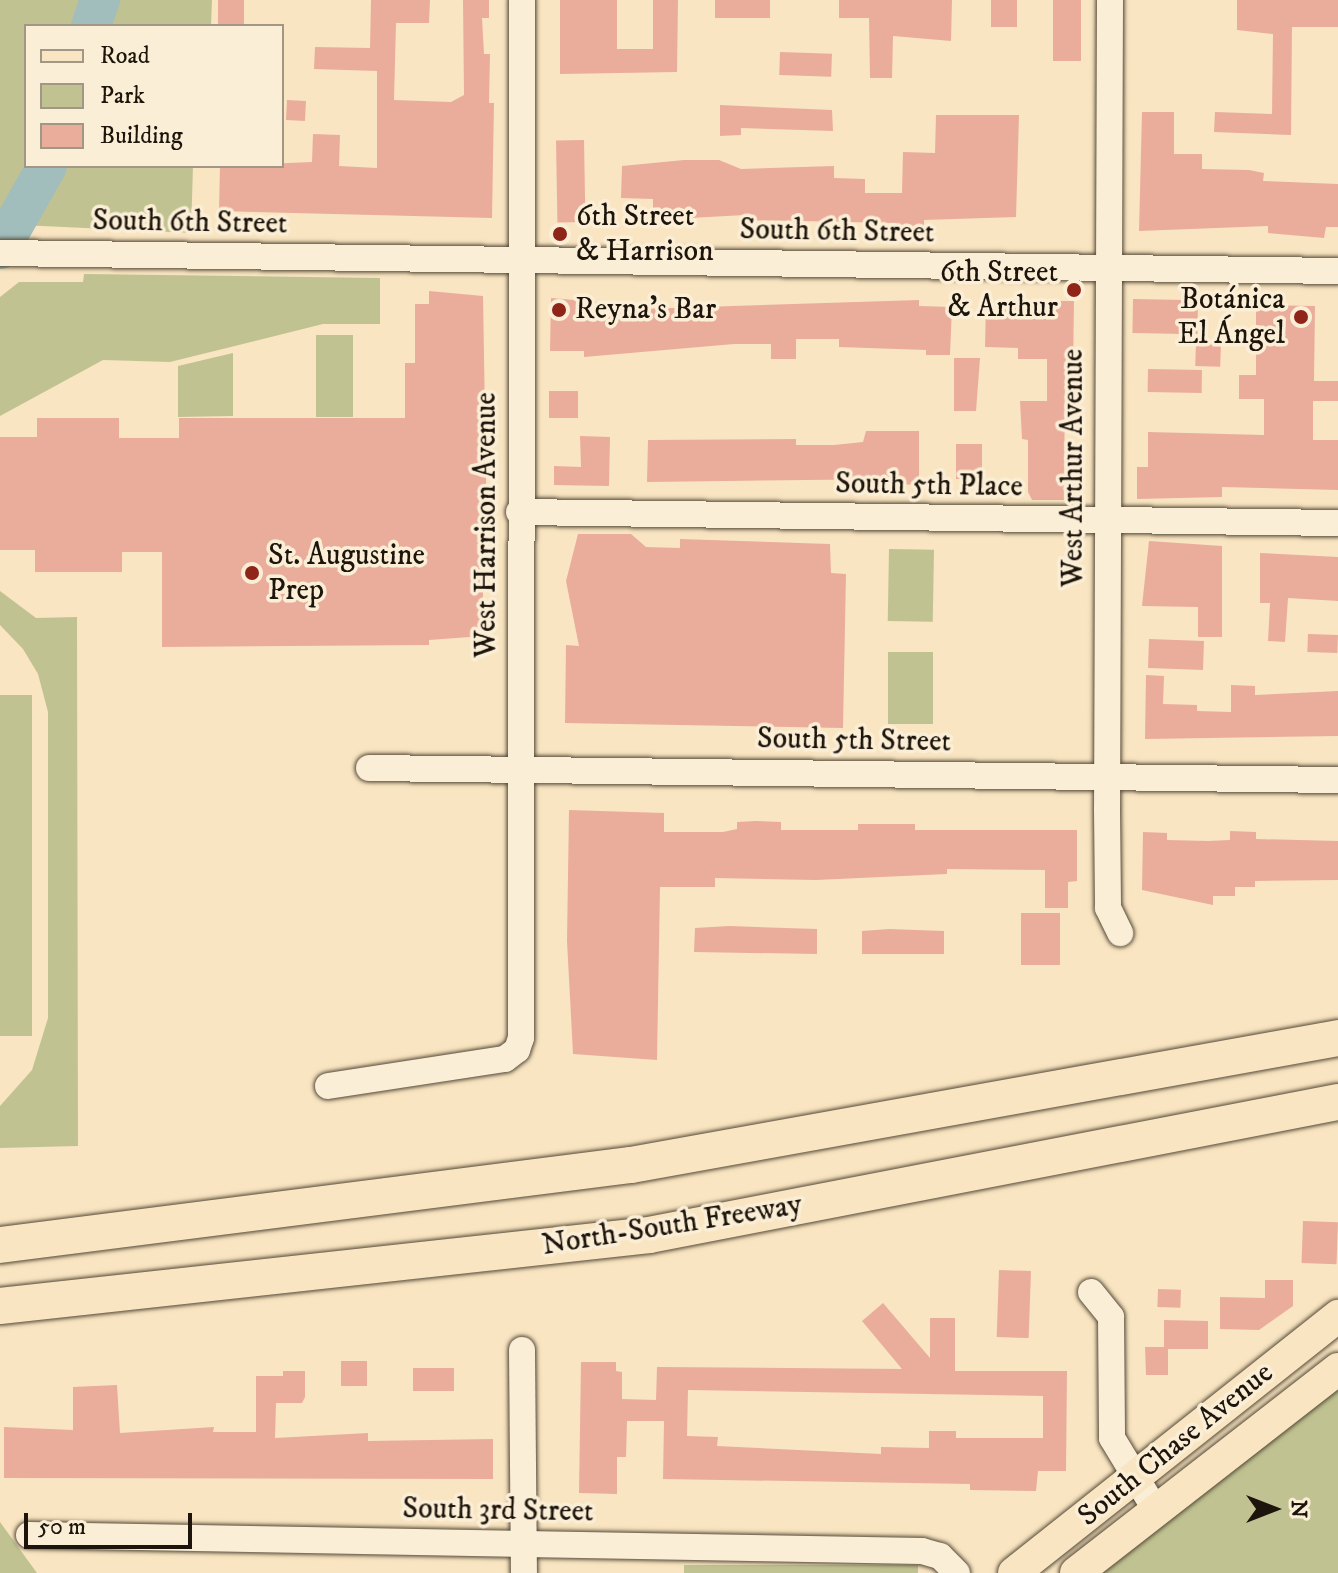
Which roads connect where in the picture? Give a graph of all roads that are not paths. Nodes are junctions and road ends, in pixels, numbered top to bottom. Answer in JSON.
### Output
{"nodes":[{"id":1,"x":522,"y":0,"type":"edge"},
{"id":2,"x":1110,"y":0,"type":"edge"},
{"id":3,"x":0,"y":253,"type":"edge"},
{"id":4,"x":521,"y":259,"type":"junction"},
{"id":5,"x":1107,"y":267,"type":"junction"},
{"id":6,"x":1338,"y":271,"type":"edge"},
{"id":7,"x":519,"y":512,"type":"junction"},
{"id":8,"x":1106,"y":520,"type":"junction"},
{"id":9,"x":1338,"y":523,"type":"edge"},
{"id":10,"x":369,"y":768,"type":"dead end"},
{"id":11,"x":519,"y":770,"type":"junction"},
{"id":12,"x":1107,"y":777,"type":"junction"},
{"id":13,"x":1338,"y":780,"type":"edge"},
{"id":14,"x":1120,"y":933,"type":"dead end"},
{"id":15,"x":1338,"y":1038,"type":"edge"},
{"id":16,"x":328,"y":1086,"type":"dead end"},
{"id":17,"x":1338,"y":1102,"type":"edge"},
{"id":18,"x":0,"y":1245,"type":"edge"},
{"id":19,"x":1091,"y":1292,"type":"dead end"},
{"id":20,"x":0,"y":1306,"type":"edge"},
{"id":21,"x":1338,"y":1316,"type":"edge"},
{"id":22,"x":522,"y":1350,"type":"dead end"},
{"id":23,"x":1338,"y":1369,"type":"edge"},
{"id":24,"x":1136,"y":1478,"type":"junction"},
{"id":25,"x":1155,"y":1509,"type":"junction"},
{"id":26,"x":29,"y":1535,"type":"dead end"},
{"id":27,"x":524,"y":1543,"type":"junction"},
{"id":28,"x":524,"y":1573,"type":"edge"},
{"id":29,"x":957,"y":1573,"type":"edge"},
{"id":30,"x":1014,"y":1573,"type":"edge"},
{"id":31,"x":1076,"y":1573,"type":"edge"}],
"edges":[{"from":1,"to":4,"type":"street","name":"West Harrison Avenue"},
{"from":2,"to":5,"type":"street","name":"West Arthur Avenue"},
{"from":3,"to":4,"type":"street","name":"South 6th Street"},
{"from":4,"to":5,"type":"street","name":"South 6th Street"},
{"from":4,"to":7,"type":"street","name":"West Harrison Avenue"},
{"from":5,"to":6,"type":"street","name":"South 6th Street"},
{"from":5,"to":8,"type":"street","name":"West Arthur Avenue"},
{"from":7,"to":8,"type":"street","name":"South 5th Place"},
{"from":7,"to":11,"type":"street","name":"West Harrison Avenue"},
{"from":8,"to":9,"type":"street","name":"South 5th Place"},
{"from":8,"to":12,"type":"street","name":"West Arthur Avenue"},
{"from":10,"to":11,"type":"street","name":"South 5th Street"},
{"from":11,"to":12,"type":"street","name":"South 5th Street"},
{"from":11,"to":16,"type":"street","name":"West Harrison Avenue"},
{"from":12,"to":13,"type":"street","name":"South 5th Street"},
{"from":12,"to":14,"type":"street","name":"West Arthur Avenue"},
{"from":15,"to":18,"type":"highway"},
{"from":17,"to":20,"type":"highway","name":"North-South Freeway"},
{"from":19,"to":24,"type":"street"},
{"from":21,"to":24,"type":"main road","name":"South Chase Avenue"},
{"from":22,"to":27,"type":"street"},
{"from":23,"to":25,"type":"main road","name":"South Chase Avenue"},
{"from":24,"to":25,"type":"street"},
{"from":24,"to":30,"type":"main road","name":"South Chase Avenue"},
{"from":25,"to":31,"type":"main road","name":"South Chase Avenue"},
{"from":26,"to":27,"type":"street","name":"South 3rd Street"},
{"from":27,"to":28,"type":"street"},
{"from":27,"to":29,"type":"street","name":"South 3rd Street"}]}
